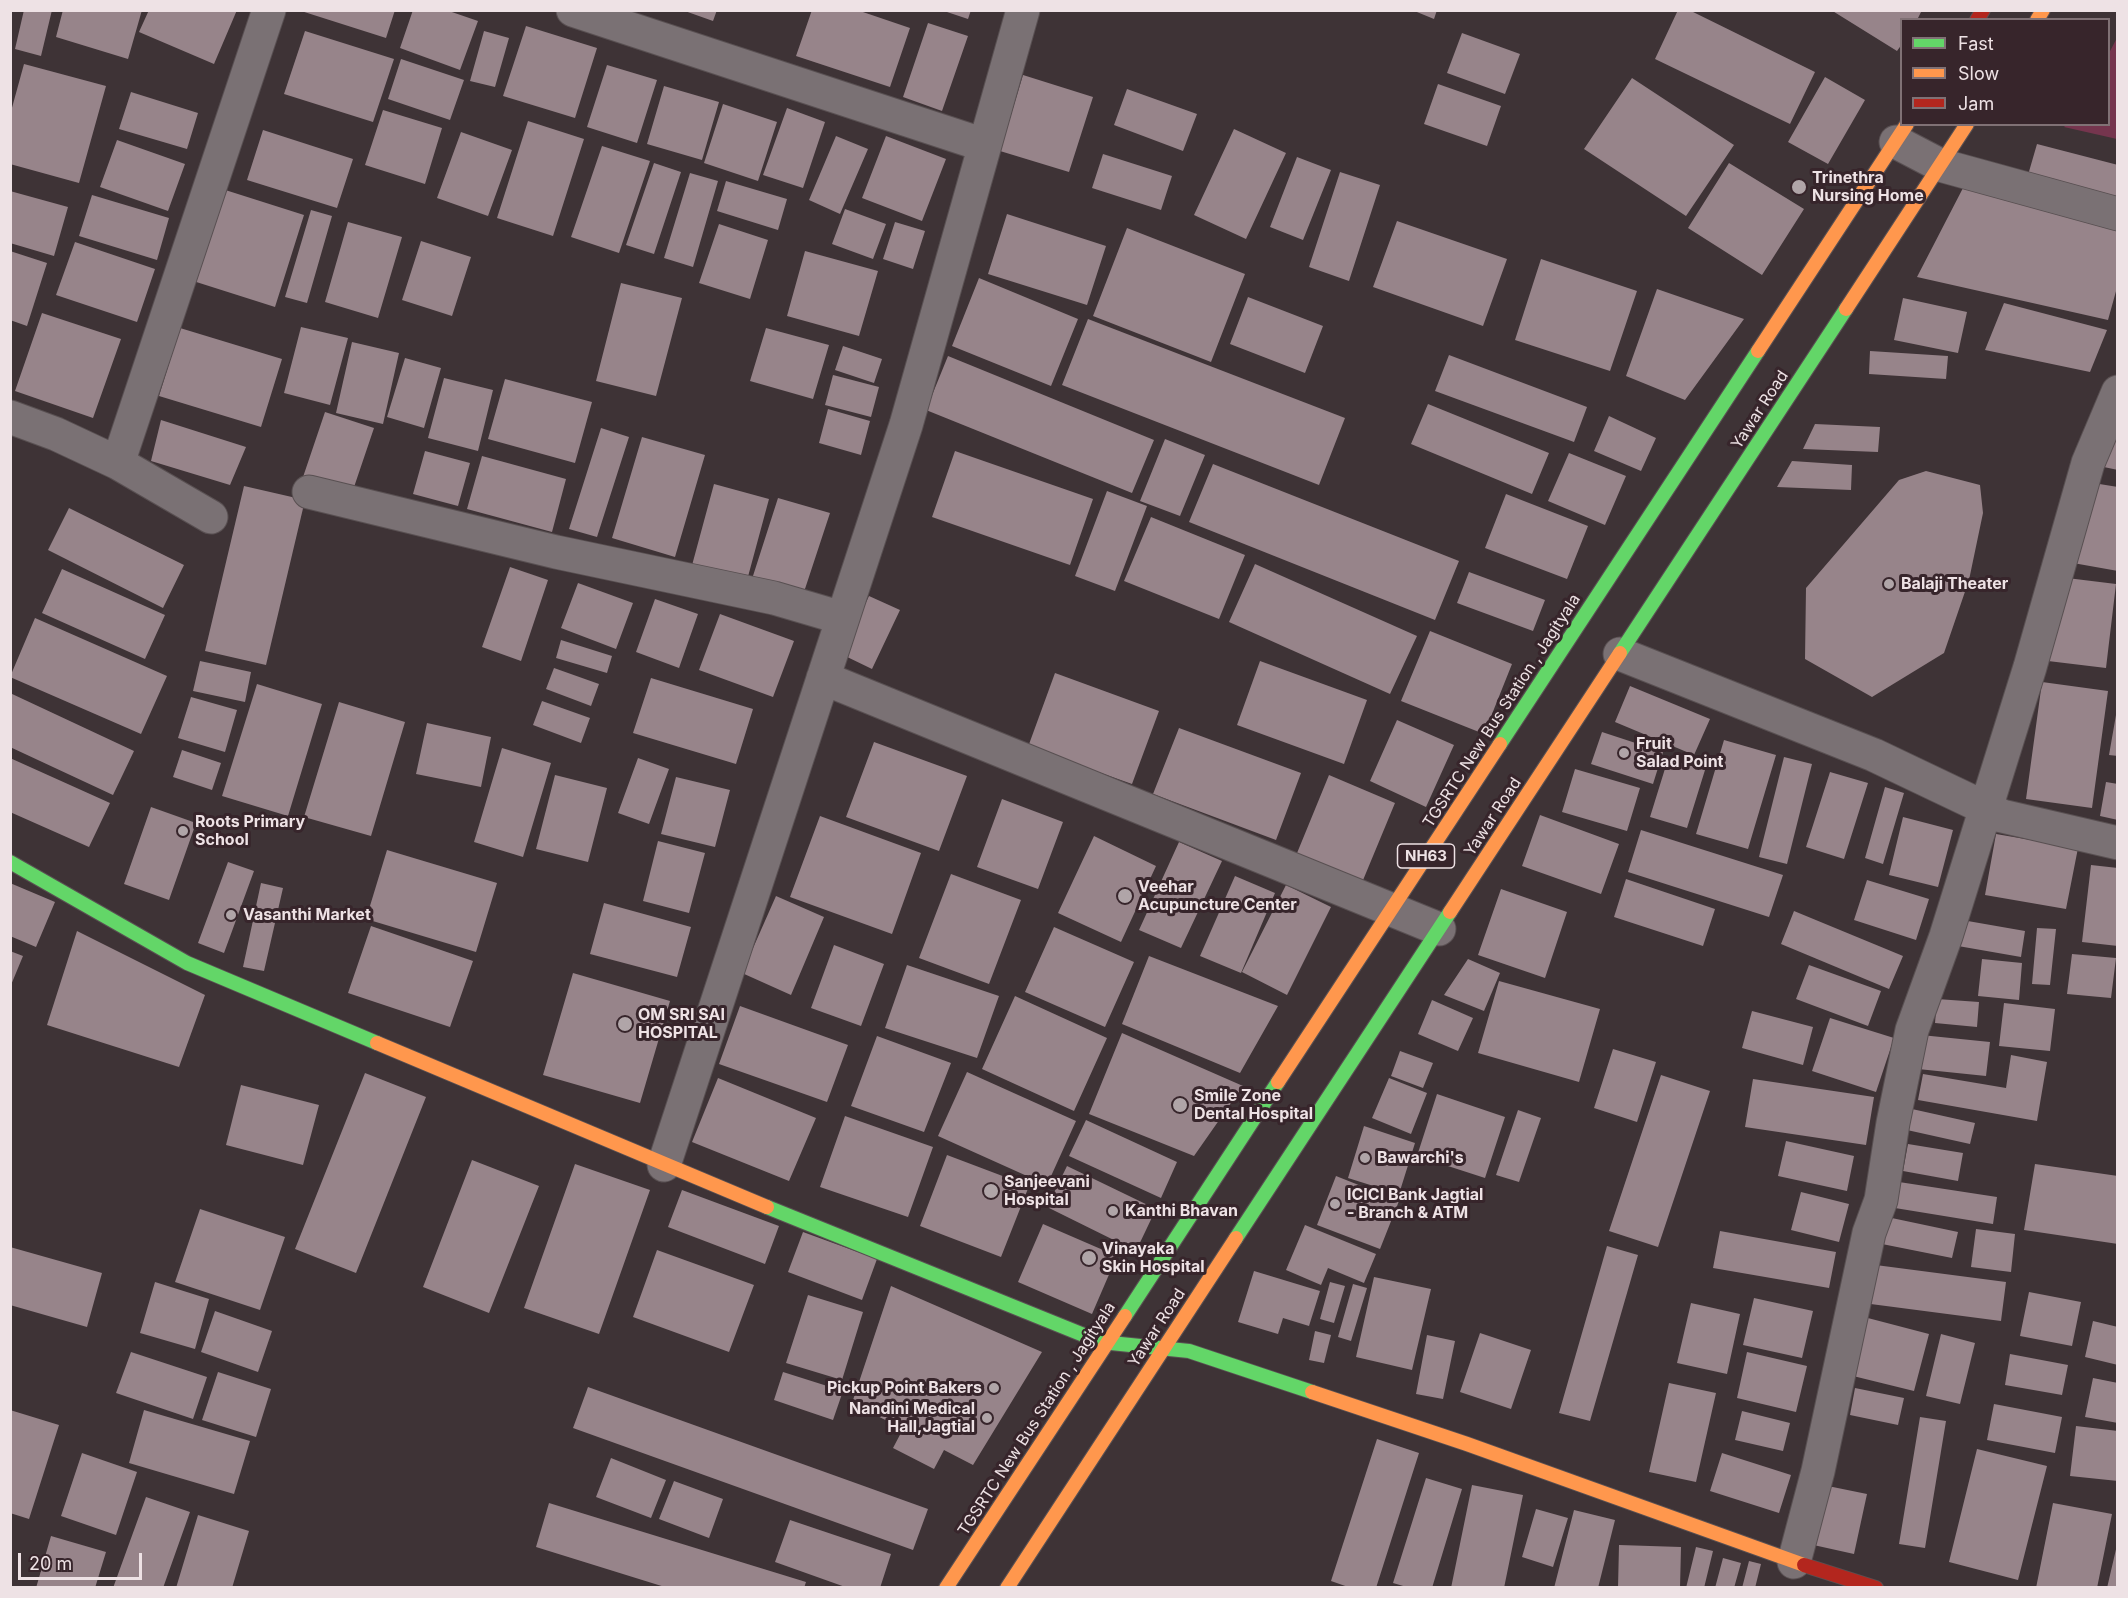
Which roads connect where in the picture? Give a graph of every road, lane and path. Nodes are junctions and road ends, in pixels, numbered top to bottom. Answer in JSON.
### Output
{"nodes":[{"id":1,"x":269,"y":10,"type":"edge"},
{"id":2,"x":573,"y":10,"type":"edge"},
{"id":3,"x":1023,"y":10,"type":"edge"},
{"id":4,"x":1966,"y":126,"type":"edge"},
{"id":5,"x":1901,"y":133,"type":"edge"},
{"id":6,"x":984,"y":145,"type":"junction"},
{"id":7,"x":1940,"y":165,"type":"junction"},
{"id":8,"x":2118,"y":214,"type":"edge"},
{"id":9,"x":2118,"y":392,"type":"edge"},
{"id":10,"x":10,"y":417,"type":"edge"},
{"id":11,"x":118,"y":463,"type":"junction"},
{"id":12,"x":309,"y":492,"type":"dead end"},
{"id":13,"x":211,"y":517,"type":"dead end"},
{"id":14,"x":842,"y":618,"type":"junction"},
{"id":15,"x":1620,"y":654,"type":"junction"},
{"id":16,"x":823,"y":678,"type":"junction"},
{"id":17,"x":1986,"y":808,"type":"junction"},
{"id":18,"x":2118,"y":843,"type":"edge"},
{"id":19,"x":10,"y":862,"type":"edge"},
{"id":20,"x":1391,"y":910,"type":"junction"},
{"id":21,"x":1439,"y":929,"type":"junction"},
{"id":22,"x":664,"y":1165,"type":"junction"},
{"id":23,"x":1107,"y":1343,"type":"junction"},
{"id":24,"x":1163,"y":1349,"type":"junction"},
{"id":25,"x":1794,"y":1562,"type":"junction"},
{"id":26,"x":946,"y":1587,"type":"edge"},
{"id":27,"x":1007,"y":1587,"type":"edge"},
{"id":28,"x":1876,"y":1587,"type":"edge"}],
"edges":[{"from":1,"to":11,"type":"street"},
{"from":2,"to":6,"type":"street"},
{"from":3,"to":6,"type":"street"},
{"from":4,"to":7,"type":"main road","name":"Yawar Road","number":"NH63"},
{"from":5,"to":7,"type":"street"},
{"from":5,"to":20,"type":"main road","name":"TGSRTC New Bus Station , Jagityala","number":"NH63"},
{"from":6,"to":14,"type":"street"},
{"from":7,"to":8,"type":"street"},
{"from":7,"to":15,"type":"main road","name":"Yawar Road","number":"NH63"},
{"from":9,"to":17,"type":"street"},
{"from":10,"to":11,"type":"street"},
{"from":11,"to":13,"type":"street"},
{"from":12,"to":14,"type":"street"},
{"from":14,"to":16,"type":"street"},
{"from":15,"to":17,"type":"street"},
{"from":15,"to":21,"type":"main road","name":"Yawar Road","number":"NH63"},
{"from":16,"to":20,"type":"street"},
{"from":16,"to":22,"type":"street"},
{"from":17,"to":18,"type":"street"},
{"from":17,"to":25,"type":"street"},
{"from":19,"to":22,"type":"main road"},
{"from":20,"to":21,"type":"street"},
{"from":20,"to":23,"type":"main road","name":"TGSRTC New Bus Station , Jagityala","number":"NH63"},
{"from":21,"to":24,"type":"main road","name":"Yawar Road","number":"NH63"},
{"from":22,"to":23,"type":"main road"},
{"from":23,"to":24,"type":"main road"},
{"from":23,"to":26,"type":"main road","name":"TGSRTC New Bus Station , Jagityala","number":"NH63"},
{"from":24,"to":25,"type":"main road"},
{"from":24,"to":27,"type":"main road","name":"Yawar Road","number":"NH63"},
{"from":25,"to":28,"type":"main road"}]}
